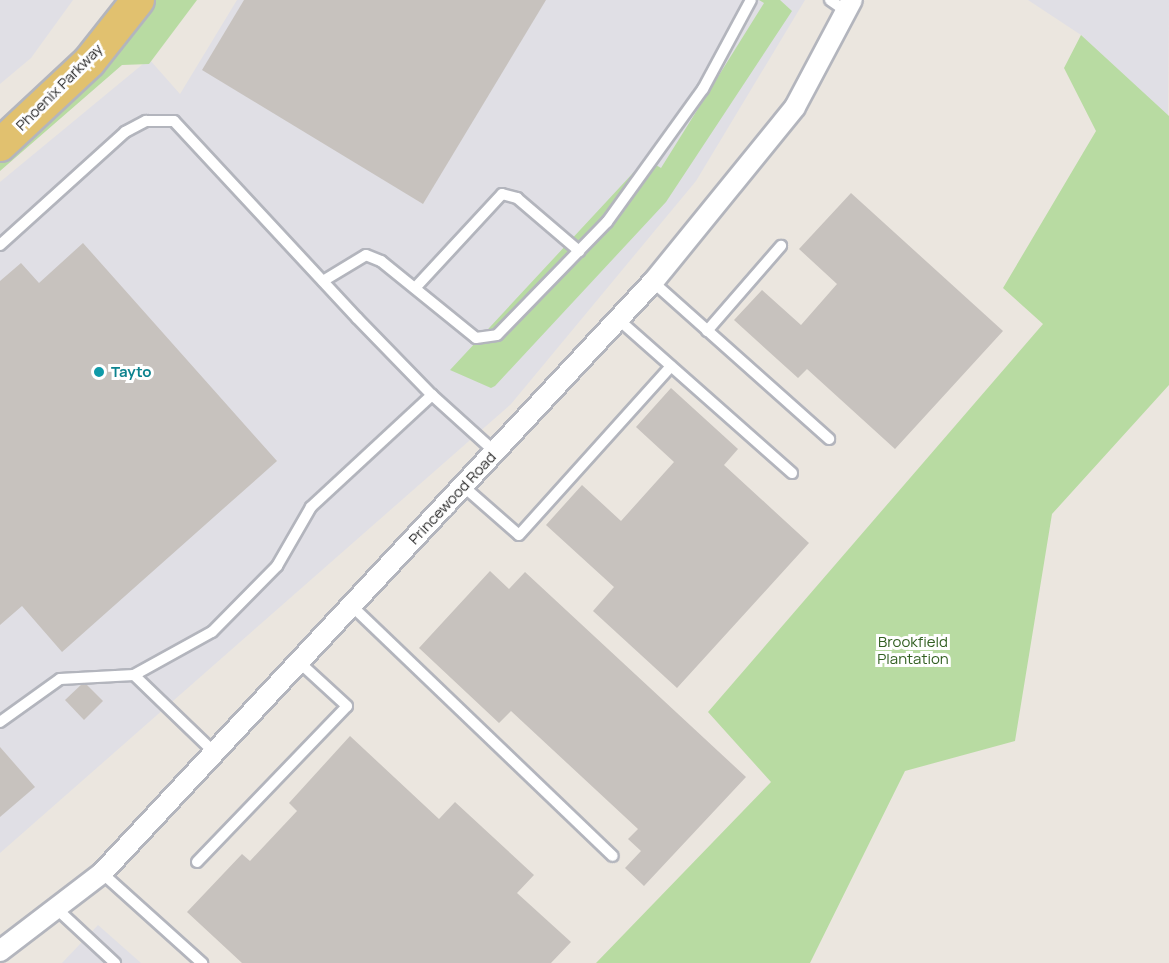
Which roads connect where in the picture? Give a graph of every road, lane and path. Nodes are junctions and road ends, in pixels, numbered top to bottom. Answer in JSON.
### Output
{"nodes":[{"id":1,"x":138,"y":0,"type":"edge"},
{"id":2,"x":751,"y":0,"type":"edge"},
{"id":3,"x":830,"y":0,"type":"edge"},
{"id":4,"x":850,"y":6,"type":"edge"},
{"id":5,"x":0,"y":145,"type":"edge"},
{"id":6,"x":0,"y":245,"type":"edge"},
{"id":7,"x":781,"y":246,"type":"dead end"},
{"id":8,"x":579,"y":251,"type":"junction"},
{"id":9,"x":323,"y":281,"type":"junction"},
{"id":10,"x":653,"y":282,"type":"junction"},
{"id":11,"x":415,"y":288,"type":"junction"},
{"id":12,"x":619,"y":320,"type":"junction"},
{"id":13,"x":707,"y":331,"type":"junction"},
{"id":14,"x":671,"y":366,"type":"junction"},
{"id":15,"x":432,"y":395,"type":"junction"},
{"id":16,"x":829,"y":439,"type":"dead end"},
{"id":17,"x":495,"y":452,"type":"junction"},
{"id":18,"x":792,"y":473,"type":"dead end"},
{"id":19,"x":463,"y":486,"type":"junction"},
{"id":20,"x":352,"y":606,"type":"junction"},
{"id":21,"x":300,"y":663,"type":"junction"},
{"id":22,"x":134,"y":675,"type":"junction"},
{"id":23,"x":0,"y":722,"type":"edge"},
{"id":24,"x":213,"y":751,"type":"junction"},
{"id":25,"x":613,"y":856,"type":"dead end"},
{"id":26,"x":197,"y":862,"type":"dead end"},
{"id":27,"x":102,"y":873,"type":"junction"},
{"id":28,"x":58,"y":910,"type":"junction"},
{"id":29,"x":0,"y":951,"type":"edge"},
{"id":30,"x":115,"y":963,"type":"edge"},
{"id":31,"x":202,"y":963,"type":"edge"}],
"edges":[{"from":1,"to":5,"type":"main road","name":"Phoenix Parkway"},
{"from":2,"to":8,"type":"lane"},
{"from":3,"to":4,"type":"lane"},
{"from":4,"to":10,"type":"street","name":"Princewood Road"},
{"from":6,"to":9,"type":"lane"},
{"from":7,"to":13,"type":"lane"},
{"from":8,"to":11,"type":"lane"},
{"from":8,"to":11,"type":"lane"},
{"from":9,"to":11,"type":"lane"},
{"from":9,"to":15,"type":"lane"},
{"from":10,"to":12,"type":"street","name":"Princewood Road"},
{"from":10,"to":13,"type":"lane"},
{"from":12,"to":14,"type":"lane"},
{"from":12,"to":17,"type":"street","name":"Princewood Road"},
{"from":13,"to":16,"type":"lane"},
{"from":14,"to":18,"type":"lane"},
{"from":14,"to":19,"type":"lane"},
{"from":15,"to":17,"type":"lane"},
{"from":15,"to":22,"type":"lane"},
{"from":17,"to":19,"type":"street","name":"Princewood Road"},
{"from":19,"to":20,"type":"street","name":"Princewood Road"},
{"from":20,"to":21,"type":"street","name":"Princewood Road"},
{"from":20,"to":25,"type":"lane"},
{"from":21,"to":24,"type":"street","name":"Princewood Road"},
{"from":21,"to":26,"type":"lane"},
{"from":22,"to":23,"type":"lane"},
{"from":22,"to":24,"type":"lane"},
{"from":24,"to":27,"type":"street","name":"Princewood Road"},
{"from":27,"to":28,"type":"street","name":"Princewood Road"},
{"from":27,"to":31,"type":"lane"},
{"from":28,"to":29,"type":"street","name":"Princewood Road"},
{"from":28,"to":30,"type":"lane"}]}
